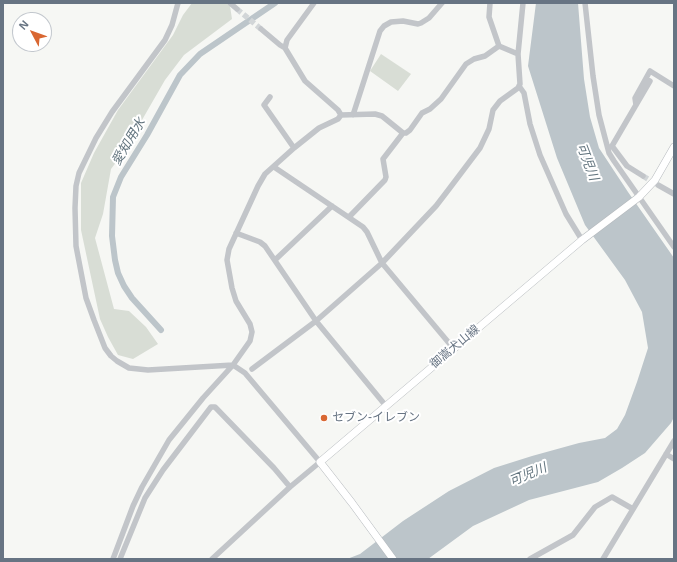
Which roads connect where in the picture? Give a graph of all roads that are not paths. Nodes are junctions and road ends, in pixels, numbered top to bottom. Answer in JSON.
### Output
{"nodes":[{"id":1,"x":178,"y":3,"type":"edge"},
{"id":2,"x":230,"y":3,"type":"edge"},
{"id":3,"x":314,"y":3,"type":"edge"},
{"id":4,"x":442,"y":3,"type":"edge"},
{"id":5,"x":490,"y":3,"type":"edge"},
{"id":6,"x":523,"y":3,"type":"edge"},
{"id":7,"x":585,"y":3,"type":"edge"},
{"id":8,"x":238,"y":9,"type":"tunnel mouth"},
{"id":9,"x":261,"y":29,"type":"tunnel mouth"},
{"id":10,"x":499,"y":46,"type":"junction"},
{"id":11,"x":285,"y":48,"type":"junction"},
{"id":12,"x":518,"y":54,"type":"junction"},
{"id":13,"x":650,"y":81,"type":"dead end"},
{"id":14,"x":519,"y":86,"type":"junction"},
{"id":15,"x":674,"y":86,"type":"edge"},
{"id":16,"x":270,"y":97,"type":"dead end"},
{"id":17,"x":636,"y":106,"type":"junction"},
{"id":18,"x":342,"y":115,"type":"junction"},
{"id":19,"x":353,"y":115,"type":"junction"},
{"id":20,"x":403,"y":133,"type":"junction"},
{"id":21,"x":674,"y":147,"type":"edge"},
{"id":22,"x":294,"y":148,"type":"junction"},
{"id":23,"x":616,"y":150,"type":"junction"},
{"id":24,"x":612,"y":158,"type":"junction"},
{"id":25,"x":274,"y":166,"type":"junction"},
{"id":26,"x":642,"y":176,"type":"tunnel mouth"},
{"id":27,"x":658,"y":185,"type":"tunnel mouth"},
{"id":28,"x":674,"y":194,"type":"edge"},
{"id":29,"x":639,"y":197,"type":"junction"},
{"id":30,"x":332,"y":206,"type":"junction"},
{"id":31,"x":349,"y":217,"type":"junction"},
{"id":32,"x":236,"y":233,"type":"junction"},
{"id":33,"x":582,"y":240,"type":"junction"},
{"id":34,"x":674,"y":246,"type":"edge"},
{"id":35,"x":275,"y":260,"type":"junction"},
{"id":36,"x":382,"y":263,"type":"junction"},
{"id":37,"x":316,"y":321,"type":"junction"},
{"id":38,"x":454,"y":348,"type":"junction"},
{"id":39,"x":234,"y":365,"type":"junction"},
{"id":40,"x":252,"y":369,"type":"dead end"},
{"id":41,"x":386,"y":406,"type":"junction"},
{"id":42,"x":674,"y":441,"type":"edge"},
{"id":43,"x":666,"y":454,"type":"junction"},
{"id":44,"x":674,"y":459,"type":"edge"},
{"id":45,"x":320,"y":462,"type":"junction"},
{"id":46,"x":290,"y":487,"type":"junction"},
{"id":47,"x":633,"y":509,"type":"junction"},
{"id":48,"x":113,"y":559,"type":"edge"},
{"id":49,"x":120,"y":559,"type":"edge"},
{"id":50,"x":212,"y":559,"type":"edge"},
{"id":51,"x":393,"y":559,"type":"edge"},
{"id":52,"x":530,"y":559,"type":"edge"},
{"id":53,"x":603,"y":559,"type":"edge"}],
"edges":[{"from":1,"to":39,"type":"street"},
{"from":2,"to":8,"type":"street"},
{"from":3,"to":11,"type":"street"},
{"from":4,"to":19,"type":"street"},
{"from":5,"to":10,"type":"street"},
{"from":6,"to":12,"type":"street"},
{"from":7,"to":24,"type":"street"},
{"from":9,"to":11,"type":"street"},
{"from":10,"to":12,"type":"street"},
{"from":10,"to":20,"type":"street"},
{"from":11,"to":18,"type":"street"},
{"from":12,"to":14,"type":"street"},
{"from":13,"to":17,"type":"street"},
{"from":14,"to":33,"type":"street"},
{"from":14,"to":36,"type":"street"},
{"from":15,"to":17,"type":"street"},
{"from":16,"to":22,"type":"street"},
{"from":17,"to":23,"type":"street"},
{"from":18,"to":19,"type":"street"},
{"from":18,"to":22,"type":"street"},
{"from":19,"to":20,"type":"street"},
{"from":20,"to":31,"type":"street"},
{"from":21,"to":29,"type":"main road","name":"御嵩犬山線"},
{"from":22,"to":25,"type":"street"},
{"from":23,"to":24,"type":"street"},
{"from":23,"to":26,"type":"street"},
{"from":24,"to":29,"type":"street"},
{"from":25,"to":30,"type":"street"},
{"from":25,"to":32,"type":"street"},
{"from":27,"to":28,"type":"street"},
{"from":29,"to":33,"type":"main road","name":"御嵩犬山線"},
{"from":29,"to":34,"type":"street"},
{"from":30,"to":31,"type":"street"},
{"from":30,"to":35,"type":"street"},
{"from":31,"to":36,"type":"street"},
{"from":32,"to":35,"type":"street"},
{"from":32,"to":39,"type":"street"},
{"from":33,"to":38,"type":"main road","name":"御嵩犬山線"},
{"from":35,"to":37,"type":"street"},
{"from":36,"to":37,"type":"street"},
{"from":36,"to":38,"type":"street"},
{"from":37,"to":40,"type":"street"},
{"from":37,"to":41,"type":"street"},
{"from":38,"to":41,"type":"main road","name":"御嵩犬山線"},
{"from":39,"to":45,"type":"street"},
{"from":39,"to":48,"type":"street"},
{"from":41,"to":45,"type":"main road","name":"御嵩犬山線"},
{"from":42,"to":43,"type":"street"},
{"from":43,"to":44,"type":"street"},
{"from":43,"to":47,"type":"street"},
{"from":45,"to":46,"type":"street"},
{"from":45,"to":51,"type":"main road"},
{"from":46,"to":49,"type":"street"},
{"from":46,"to":50,"type":"street"},
{"from":47,"to":52,"type":"street"},
{"from":47,"to":53,"type":"street"}]}
